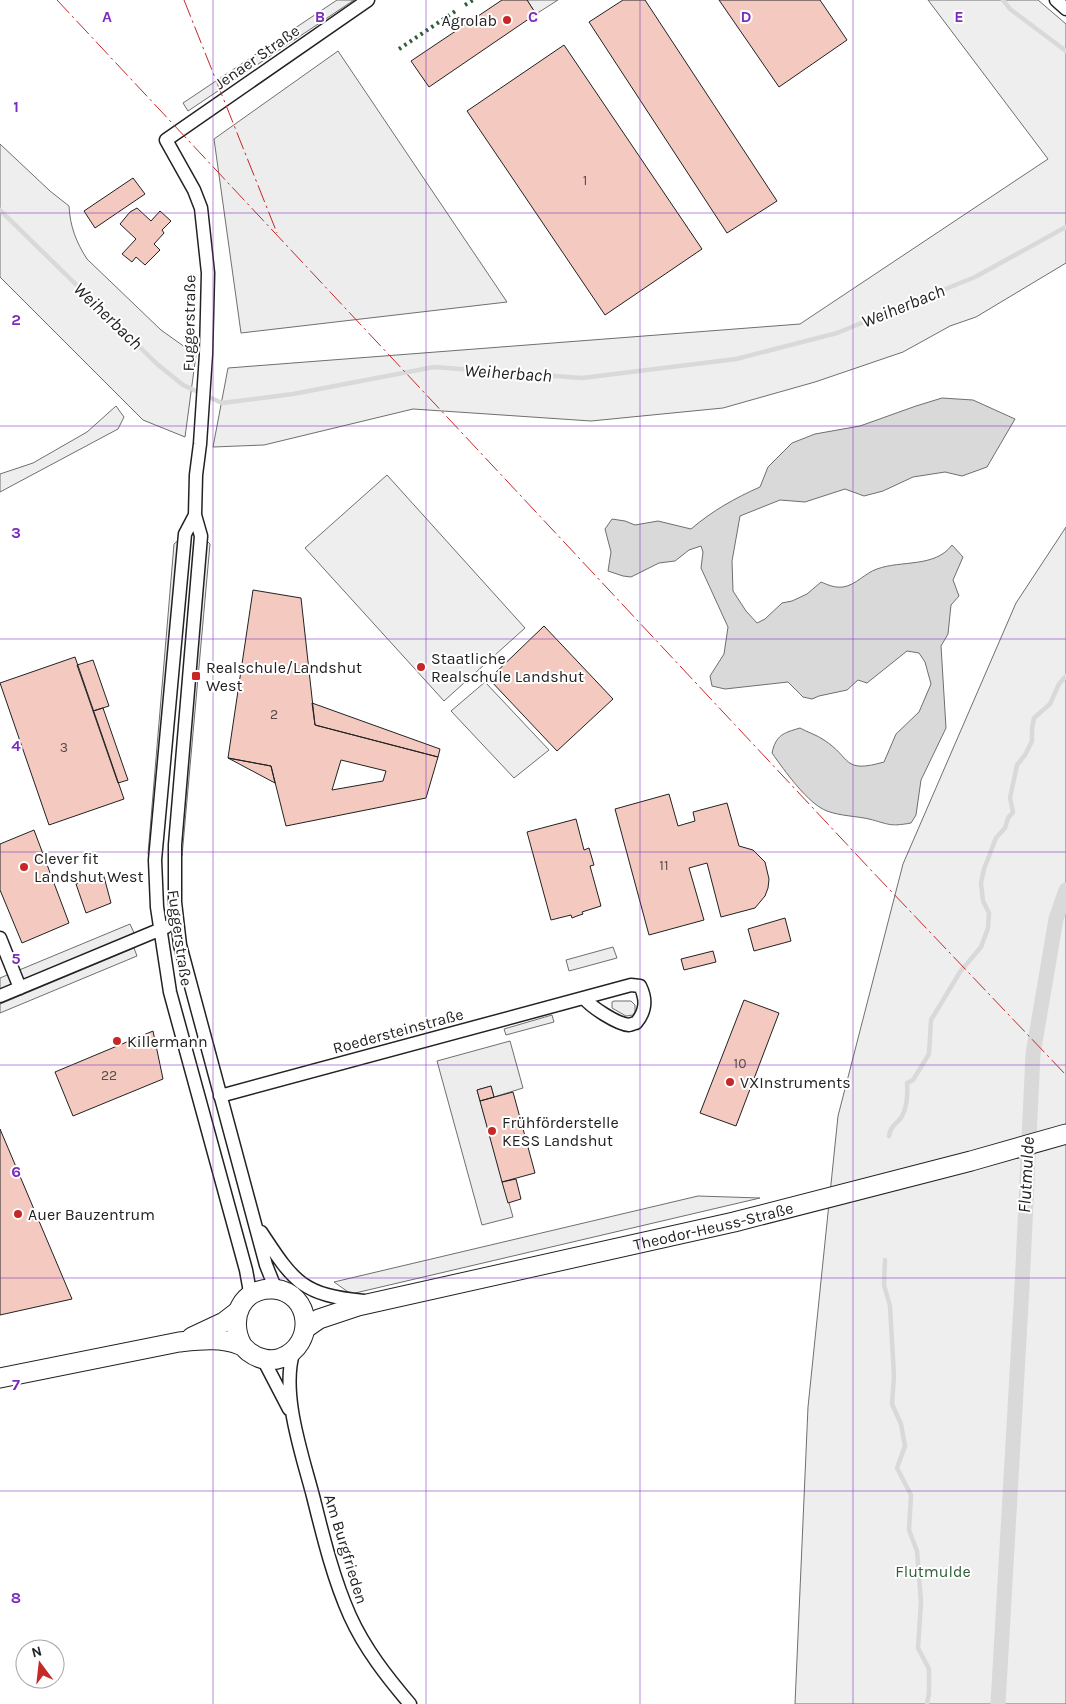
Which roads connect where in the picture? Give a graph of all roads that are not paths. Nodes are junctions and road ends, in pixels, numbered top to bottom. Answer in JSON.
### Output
{"nodes":[{"id":1,"x":368,"y":0,"type":"edge"},
{"id":2,"x":1056,"y":0,"type":"edge"},
{"id":3,"x":1066,"y":9,"type":"edge"},
{"id":4,"x":166,"y":140,"type":"joint"},
{"id":5,"x":195,"y":515,"type":"junction"},
{"id":6,"x":178,"y":922,"type":"junction"},
{"id":7,"x":160,"y":929,"type":"junction"},
{"id":8,"x":0,"y":938,"type":"edge"},
{"id":9,"x":20,"y":988,"type":"junction"},
{"id":10,"x":0,"y":996,"type":"edge"},
{"id":11,"x":584,"y":998,"type":"junction"},
{"id":12,"x":220,"y":1096,"type":"junction"},
{"id":13,"x":1066,"y":1134,"type":"edge"},
{"id":14,"x":255,"y":1223,"type":"junction"},
{"id":15,"x":278,"y":1290,"type":"junction"},
{"id":16,"x":299,"y":1304,"type":"junction"},
{"id":17,"x":365,"y":1304,"type":"junction"},
{"id":18,"x":242,"y":1305,"type":"junction"},
{"id":19,"x":306,"y":1328,"type":"junction"},
{"id":20,"x":179,"y":1342,"type":"junction"},
{"id":21,"x":242,"y":1345,"type":"junction"},
{"id":22,"x":294,"y":1350,"type":"junction"},
{"id":23,"x":263,"y":1359,"type":"junction"},
{"id":24,"x":0,"y":1378,"type":"edge"},
{"id":25,"x":293,"y":1416,"type":"junction"},
{"id":26,"x":410,"y":1704,"type":"edge"}],
"edges":[{"from":1,"to":4,"type":"street","name":"Jenaer Straße"},
{"from":2,"to":3,"type":"street"},
{"from":4,"to":5,"type":"street","name":"Fuggerstraße"},
{"from":5,"to":6,"type":"street","name":"Fuggerstraße"},
{"from":5,"to":7,"type":"street","name":"Fuggerstraße"},
{"from":6,"to":7,"type":"street"},
{"from":6,"to":12,"type":"street","name":"Fuggerstraße"},
{"from":7,"to":9,"type":"street"},
{"from":7,"to":18,"type":"street","name":"Fuggerstraße"},
{"from":8,"to":9,"type":"street"},
{"from":9,"to":10,"type":"street"},
{"from":11,"to":11,"type":"street","name":"Roedersteinstraße"},
{"from":11,"to":12,"type":"street","name":"Roedersteinstraße"},
{"from":12,"to":14,"type":"street","name":"Fuggerstraße"},
{"from":13,"to":17,"type":"main road","name":"Theodor-Heuss-Straße"},
{"from":14,"to":15,"type":"street","name":"Fuggerstraße"},
{"from":14,"to":17,"type":"street"},
{"from":15,"to":16,"type":"main road","name":"Theodor-Heuss-Straße"},
{"from":15,"to":18,"type":"main road"},
{"from":16,"to":17,"type":"main road","name":"Theodor-Heuss-Straße"},
{"from":16,"to":19,"type":"main road"},
{"from":17,"to":19,"type":"main road","name":"Theodor-Heuss-Straße"},
{"from":18,"to":20,"type":"main road"},
{"from":18,"to":21,"type":"main road"},
{"from":19,"to":22,"type":"main road"},
{"from":20,"to":21,"type":"main road"},
{"from":20,"to":24,"type":"main road"},
{"from":21,"to":23,"type":"main road"},
{"from":22,"to":23,"type":"main road"},
{"from":22,"to":25,"type":"street","name":"Am Burgfrieden"},
{"from":23,"to":25,"type":"street","name":"Am Burgfrieden"},
{"from":25,"to":26,"type":"street","name":"Am Burgfrieden"}]}
